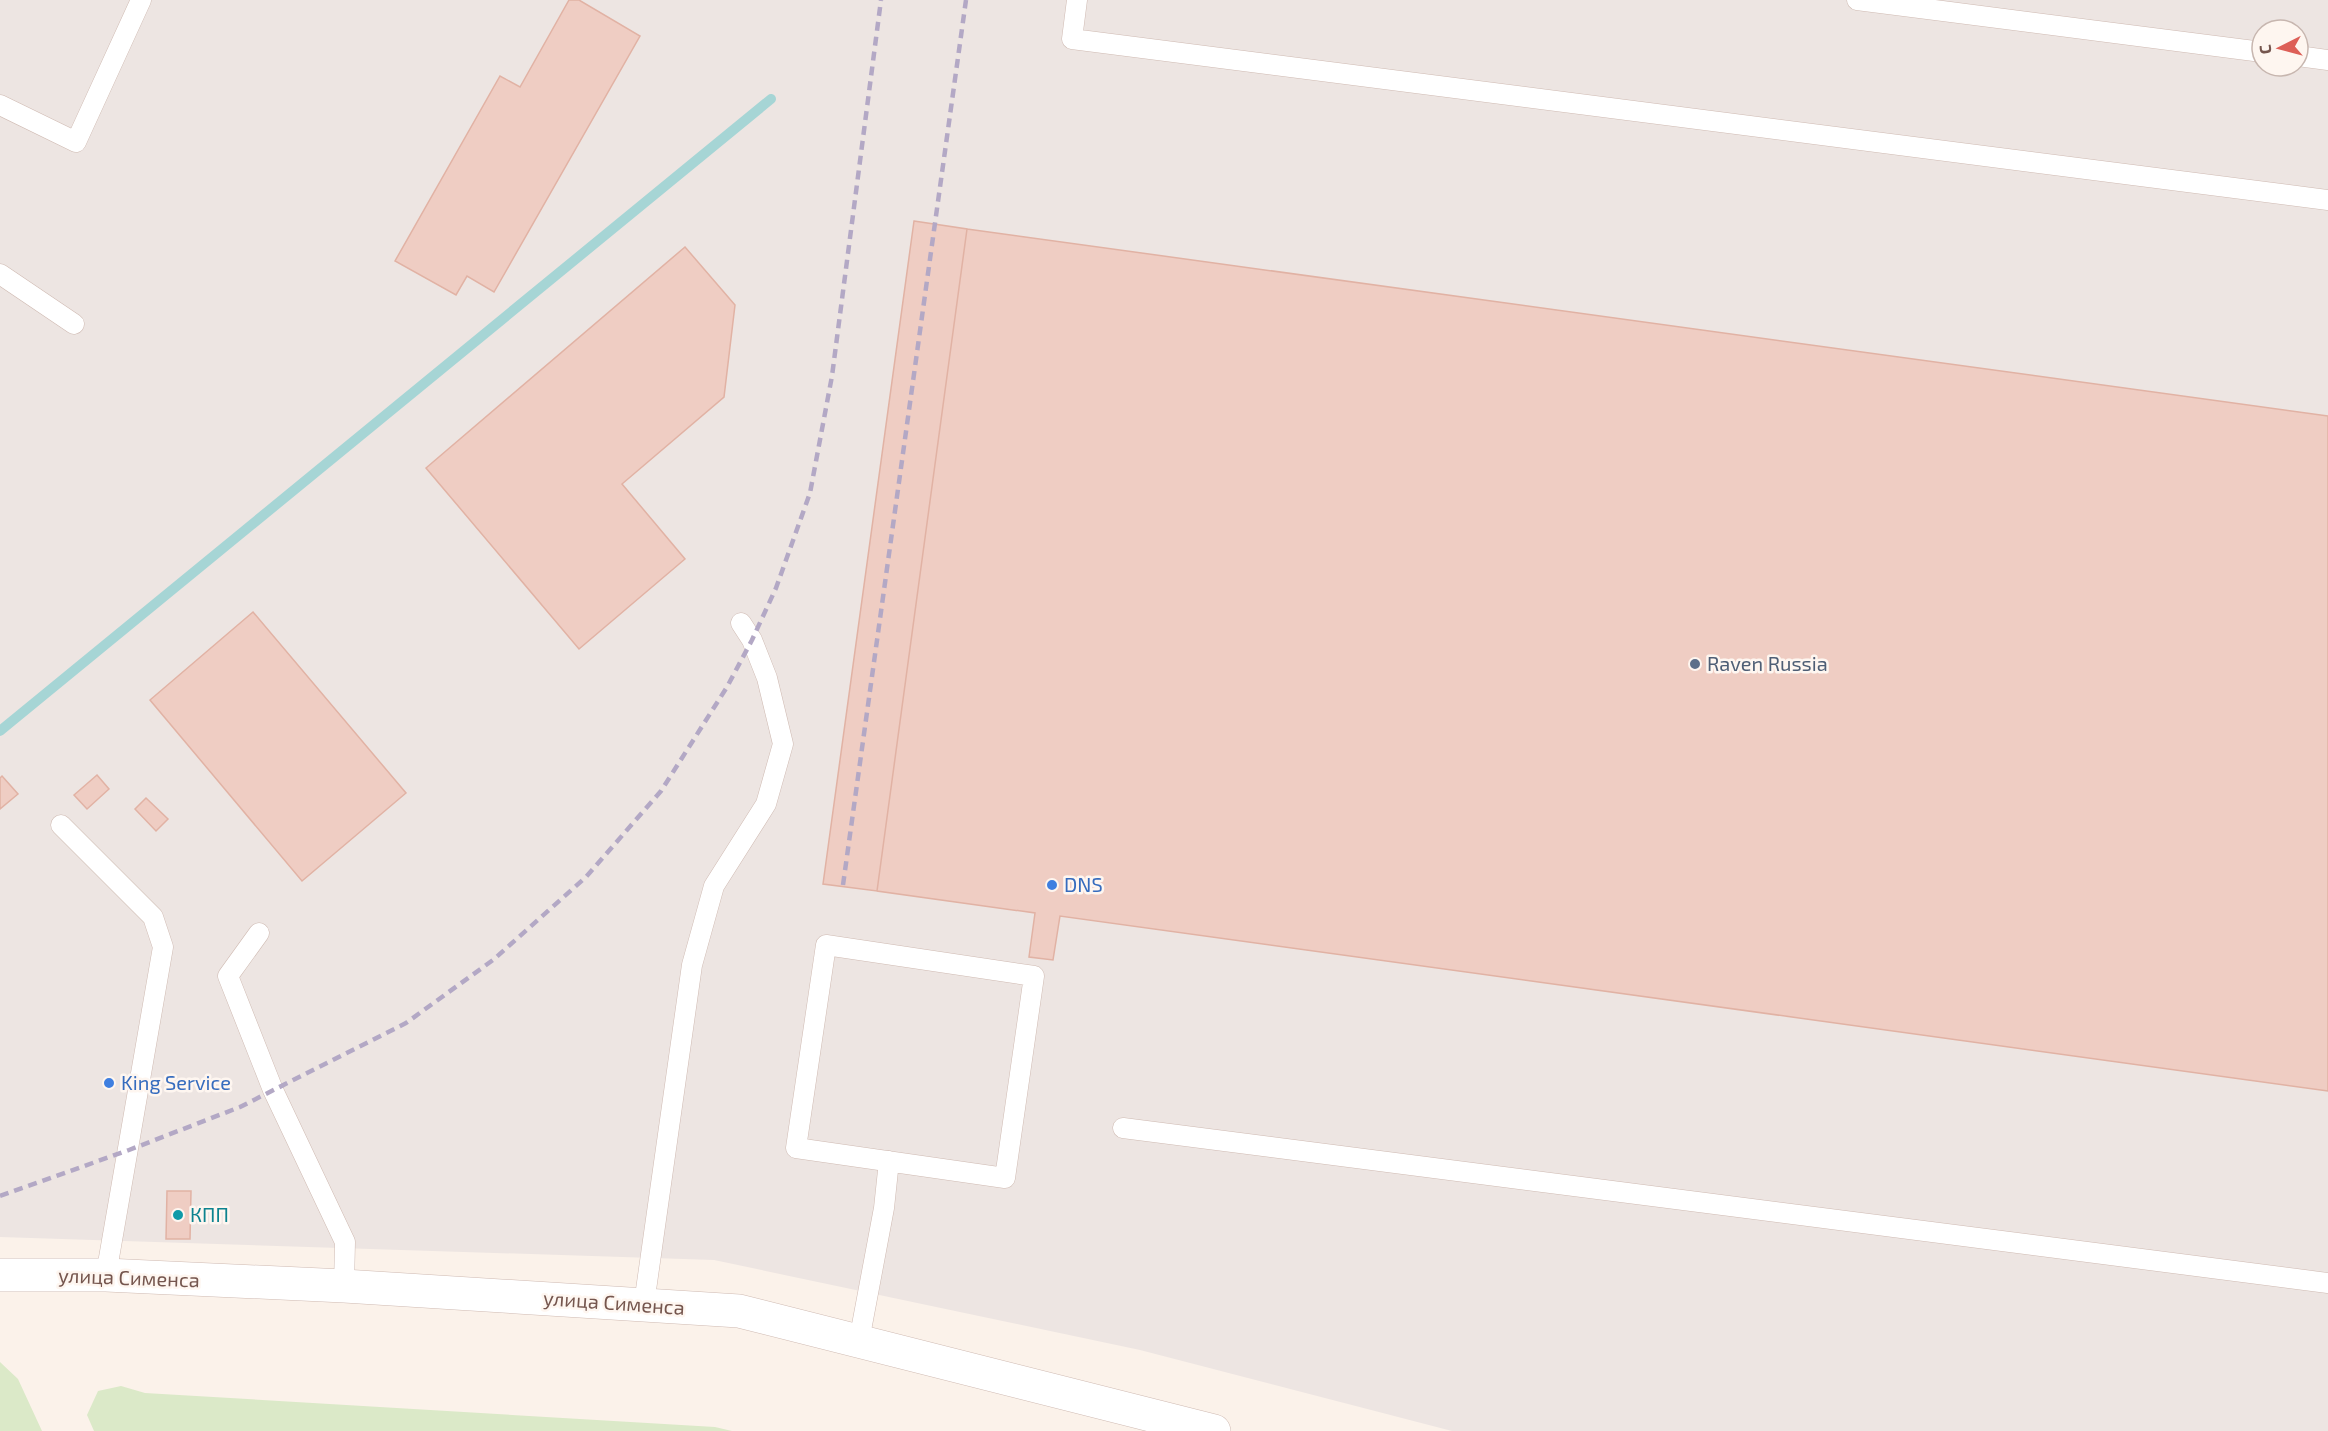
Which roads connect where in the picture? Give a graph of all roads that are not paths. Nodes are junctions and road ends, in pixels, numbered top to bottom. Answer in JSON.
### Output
{"nodes":[{"id":1,"x":141,"y":0,"type":"edge"},
{"id":2,"x":1077,"y":0,"type":"edge"},
{"id":3,"x":1857,"y":0,"type":"edge"},
{"id":4,"x":2250,"y":50,"type":"edge"},
{"id":5,"x":2310,"y":58,"type":"edge"},
{"id":6,"x":2328,"y":60,"type":"edge"},
{"id":7,"x":0,"y":105,"type":"edge"},
{"id":8,"x":2328,"y":200,"type":"edge"},
{"id":9,"x":0,"y":274,"type":"edge"},
{"id":10,"x":74,"y":324,"type":"dead end"},
{"id":11,"x":741,"y":623,"type":"dead end"},
{"id":12,"x":61,"y":825,"type":"dead end"},
{"id":13,"x":260,"y":933,"type":"dead end"},
{"id":14,"x":1122,"y":1128,"type":"dead end"},
{"id":15,"x":889,"y":1161,"type":"junction"},
{"id":16,"x":0,"y":1275,"type":"edge"},
{"id":17,"x":106,"y":1275,"type":"junction"},
{"id":18,"x":2328,"y":1283,"type":"edge"},
{"id":19,"x":344,"y":1286,"type":"junction"},
{"id":20,"x":644,"y":1304,"type":"junction"},
{"id":21,"x":859,"y":1341,"type":"junction"},
{"id":22,"x":1214,"y":1431,"type":"edge"}],
"edges":[{"from":1,"to":7,"type":"lane"},
{"from":2,"to":8,"type":"lane"},
{"from":3,"to":4,"type":"lane"},
{"from":5,"to":6,"type":"lane"},
{"from":9,"to":10,"type":"lane"},
{"from":11,"to":20,"type":"lane"},
{"from":12,"to":17,"type":"lane"},
{"from":13,"to":19,"type":"lane"},
{"from":14,"to":18,"type":"lane"},
{"from":15,"to":15,"type":"lane"},
{"from":15,"to":21,"type":"lane"},
{"from":16,"to":17,"type":"street","name":"улица Сименса"},
{"from":17,"to":19,"type":"street","name":"улица Сименса"},
{"from":19,"to":20,"type":"street","name":"улица Сименса"},
{"from":20,"to":21,"type":"street","name":"улица Сименса"},
{"from":21,"to":22,"type":"street","name":"улица Сименса"}]}
